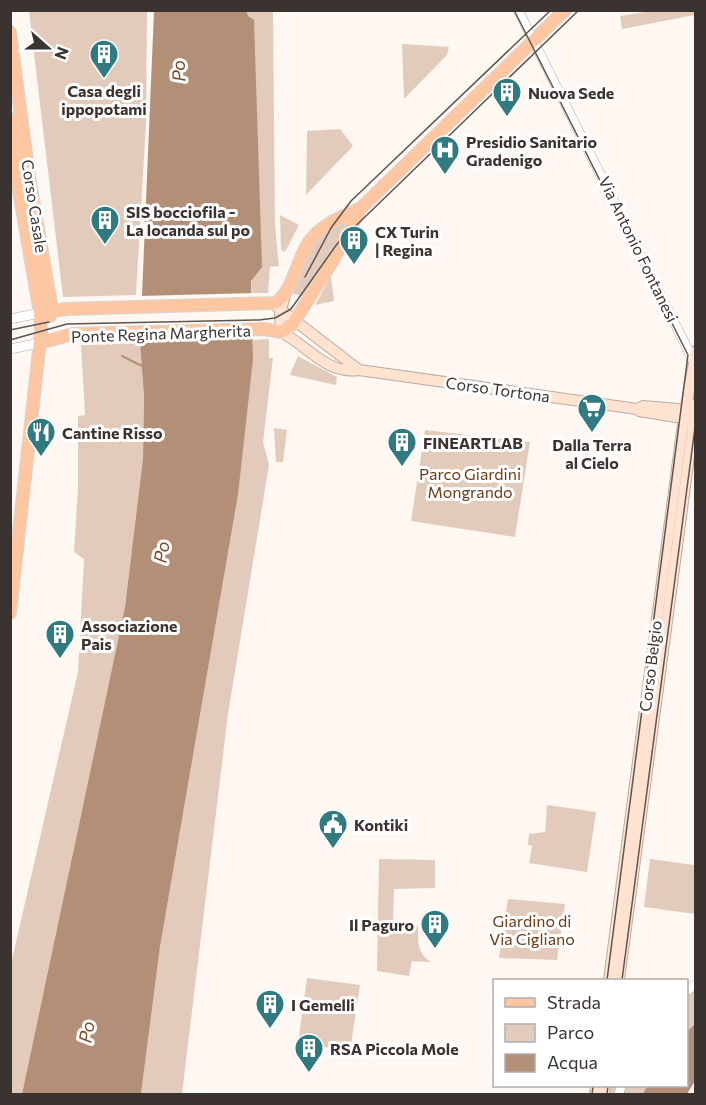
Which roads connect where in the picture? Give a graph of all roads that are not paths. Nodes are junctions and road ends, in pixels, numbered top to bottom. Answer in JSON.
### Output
{"nodes":[{"id":1,"x":518,"y":10,"type":"edge"},
{"id":2,"x":565,"y":10,"type":"edge"},
{"id":3,"x":10,"y":32,"type":"edge"},
{"id":4,"x":534,"y":41,"type":"junction"},
{"id":5,"x":10,"y":119,"type":"edge"},
{"id":6,"x":360,"y":208,"type":"junction"},
{"id":7,"x":286,"y":292,"type":"junction"},
{"id":8,"x":260,"y":305,"type":"junction"},
{"id":9,"x":281,"y":309,"type":"junction"},
{"id":10,"x":46,"y":311,"type":"junction"},
{"id":11,"x":10,"y":319,"type":"edge"},
{"id":12,"x":296,"y":320,"type":"junction"},
{"id":13,"x":281,"y":332,"type":"junction"},
{"id":14,"x":40,"y":343,"type":"junction"},
{"id":15,"x":10,"y":349,"type":"edge"},
{"id":16,"x":695,"y":357,"type":"edge"},
{"id":17,"x":359,"y":370,"type":"junction"},
{"id":18,"x":692,"y":413,"type":"edge"},
{"id":19,"x":10,"y":613,"type":"edge"},
{"id":20,"x":609,"y":979,"type":"edge"},
{"id":21,"x":619,"y":979,"type":"edge"}],
"edges":[{"from":1,"to":4,"type":"street","name":"Via Antonio Fontanesi"},
{"from":2,"to":4,"type":"main road"},
{"from":3,"to":10,"type":"main road","name":"Corso Casale"},
{"from":4,"to":6,"type":"main road"},
{"from":4,"to":16,"type":"street","name":"Via Antonio Fontanesi"},
{"from":5,"to":10,"type":"main road","name":"Corso Casale"},
{"from":6,"to":7,"type":"main road"},
{"from":6,"to":12,"type":"main road"},
{"from":7,"to":8,"type":"main road","name":"Ponte Regina Margherita"},
{"from":7,"to":9,"type":"main road"},
{"from":8,"to":9,"type":"main road"},
{"from":8,"to":10,"type":"main road","name":"Ponte Regina Margherita"},
{"from":9,"to":12,"type":"main road"},
{"from":9,"to":13,"type":"main road"},
{"from":10,"to":11,"type":"street"},
{"from":10,"to":14,"type":"main road","name":"Corso Casale"},
{"from":12,"to":13,"type":"main road"},
{"from":12,"to":17,"type":"main road"},
{"from":13,"to":14,"type":"main road","name":"Ponte Regina Margherita"},
{"from":13,"to":17,"type":"main road","name":"Corso Tortona"},
{"from":14,"to":15,"type":"street"},
{"from":14,"to":19,"type":"main road","name":"Corso Casale"},
{"from":16,"to":18,"type":"main road","name":"Corso Belgio"},
{"from":17,"to":18,"type":"main road","name":"Corso Tortona"},
{"from":18,"to":20,"type":"main road","name":"Corso Belgio"},
{"from":18,"to":21,"type":"main road","name":"Corso Belgio"}]}
